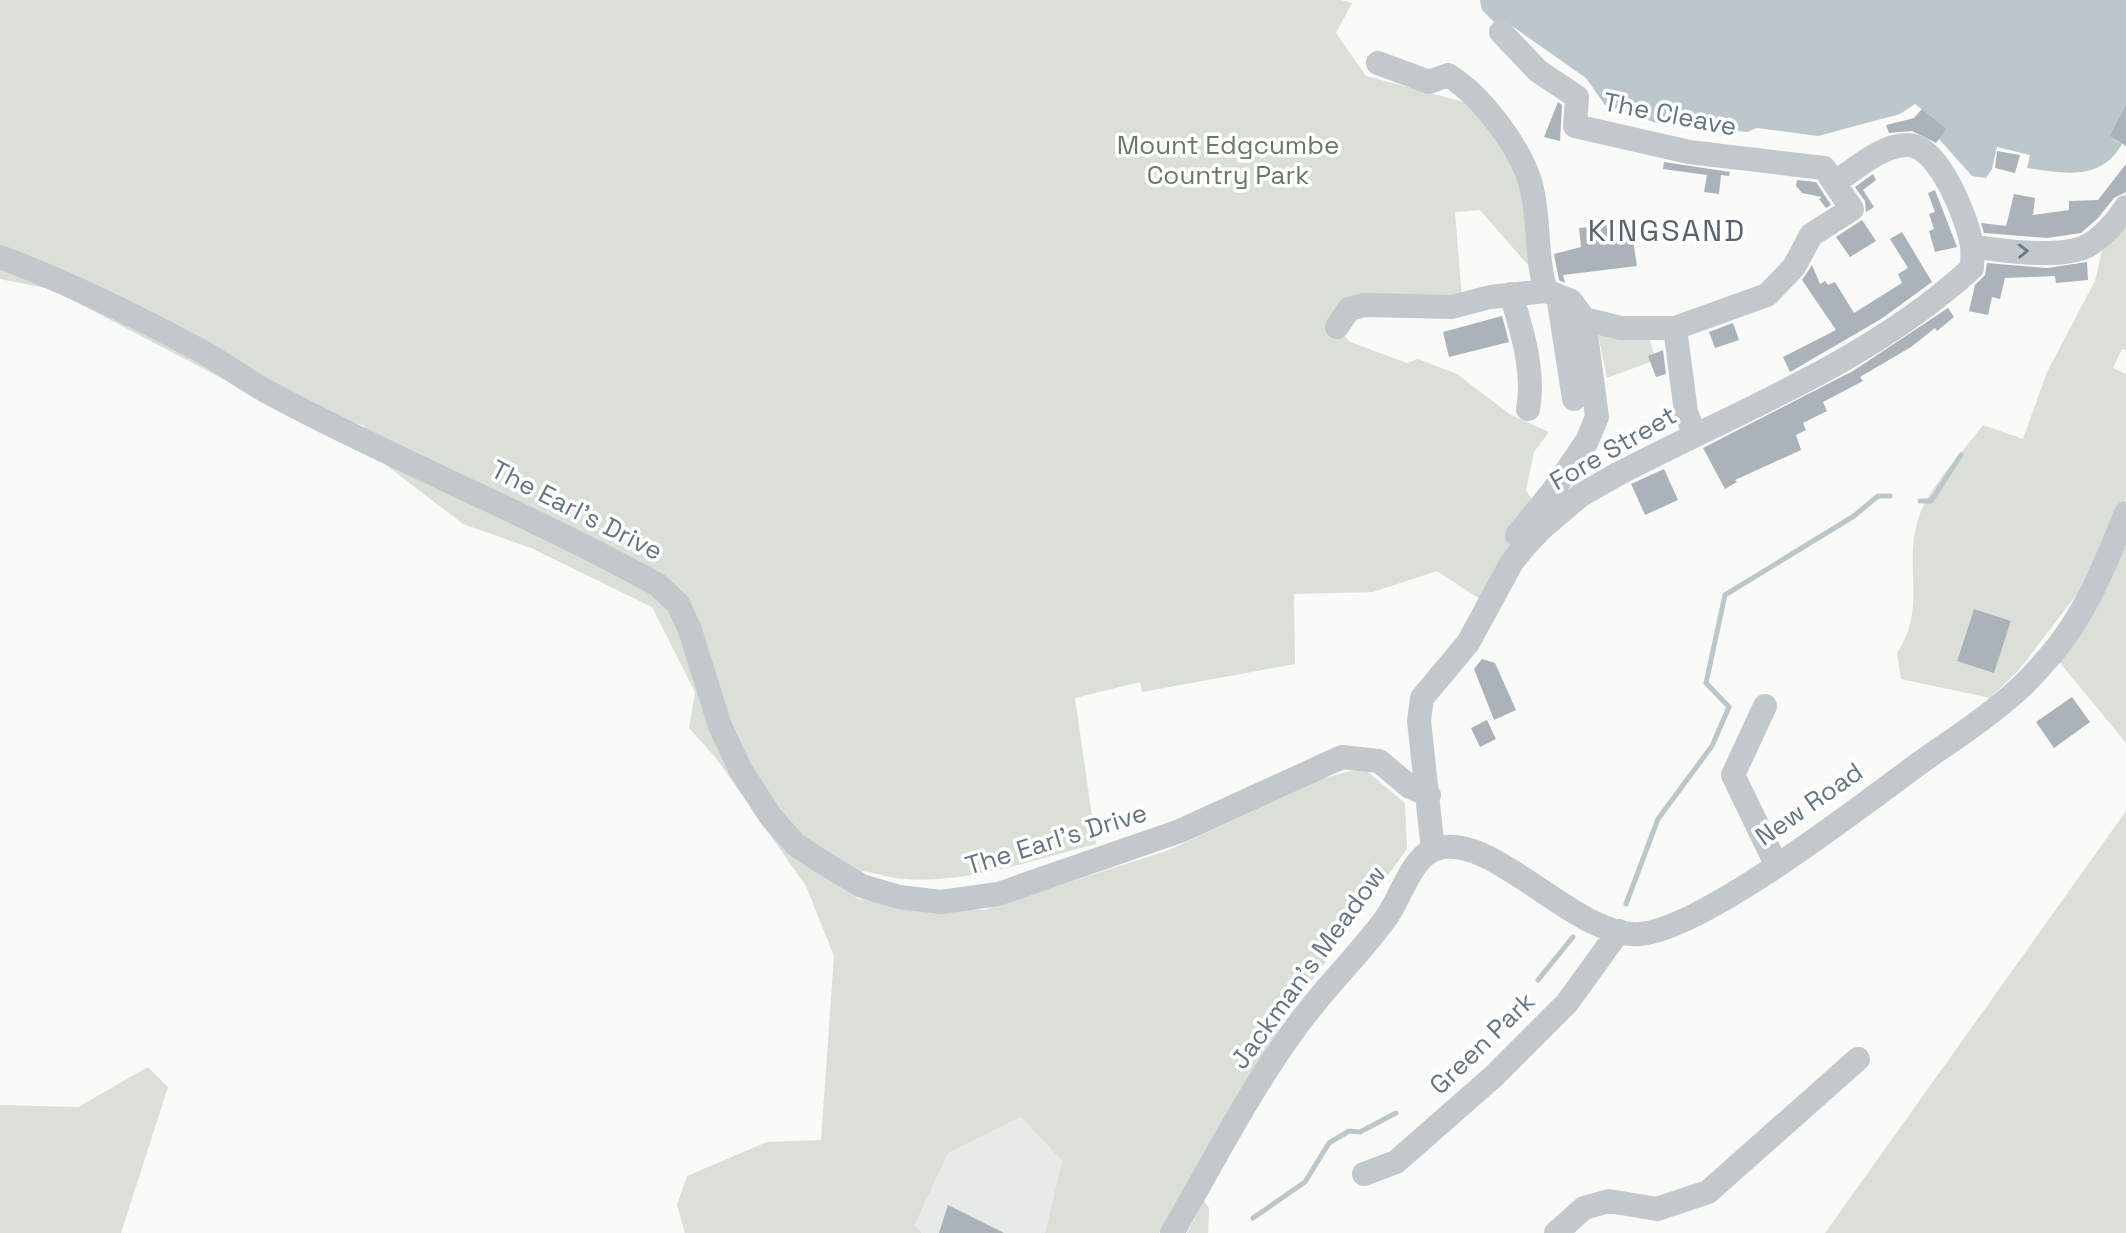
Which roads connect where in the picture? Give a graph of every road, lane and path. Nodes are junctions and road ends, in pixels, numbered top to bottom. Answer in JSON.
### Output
{"nodes":[{"id":1,"x":1500,"y":32,"type":"dead end"},
{"id":2,"x":1378,"y":63,"type":"dead end"},
{"id":3,"x":1836,"y":182,"type":"junction"},
{"id":4,"x":2126,"y":207,"type":"edge"},
{"id":5,"x":1972,"y":246,"type":"junction"},
{"id":6,"x":0,"y":257,"type":"edge"},
{"id":7,"x":1552,"y":293,"type":"junction"},
{"id":8,"x":1511,"y":295,"type":"junction"},
{"id":9,"x":1584,"y":319,"type":"junction"},
{"id":10,"x":1337,"y":327,"type":"dead end"},
{"id":11,"x":1675,"y":328,"type":"junction"},
{"id":12,"x":1574,"y":399,"type":"dead end"},
{"id":13,"x":1528,"y":410,"type":"dead end"},
{"id":14,"x":1694,"y":434,"type":"junction"},
{"id":15,"x":2126,"y":513,"type":"edge"},
{"id":16,"x":1512,"y":562,"type":"junction"},
{"id":17,"x":1765,"y":706,"type":"dead end"},
{"id":18,"x":1429,"y":795,"type":"junction"},
{"id":19,"x":1433,"y":850,"type":"junction"},
{"id":20,"x":1776,"y":864,"type":"junction"},
{"id":21,"x":1619,"y":931,"type":"junction"},
{"id":22,"x":1863,"y":1053,"type":"dead end"},
{"id":23,"x":1364,"y":1174,"type":"dead end"},
{"id":24,"x":1172,"y":1233,"type":"edge"},
{"id":25,"x":1556,"y":1233,"type":"edge"}],
"edges":[{"from":1,"to":3,"type":"street","name":"The Cleave"},
{"from":2,"to":7,"type":"street"},
{"from":3,"to":5,"type":"street"},
{"from":3,"to":11,"type":"street"},
{"from":5,"to":4,"type":"street","one_way":true},
{"from":5,"to":14,"type":"street","name":"Fore Street"},
{"from":6,"to":18,"type":"street","name":"The Earl's Drive"},
{"from":7,"to":8,"type":"street"},
{"from":7,"to":9,"type":"street"},
{"from":7,"to":12,"type":"street"},
{"from":8,"to":10,"type":"street"},
{"from":8,"to":13,"type":"street"},
{"from":9,"to":11,"type":"street"},
{"from":9,"to":16,"type":"street"},
{"from":11,"to":14,"type":"street"},
{"from":14,"to":16,"type":"street","name":"Fore Street"},
{"from":15,"to":20,"type":"street","name":"New Road"},
{"from":16,"to":18,"type":"street","name":"Fore Street"},
{"from":17,"to":20,"type":"street"},
{"from":18,"to":19,"type":"street","name":"Fore Street"},
{"from":19,"to":21,"type":"street","name":"New Road"},
{"from":19,"to":24,"type":"street","name":"Jackman's Meadow"},
{"from":20,"to":21,"type":"street","name":"New Road"},
{"from":21,"to":23,"type":"street","name":"Green Park"},
{"from":22,"to":25,"type":"street"}]}
